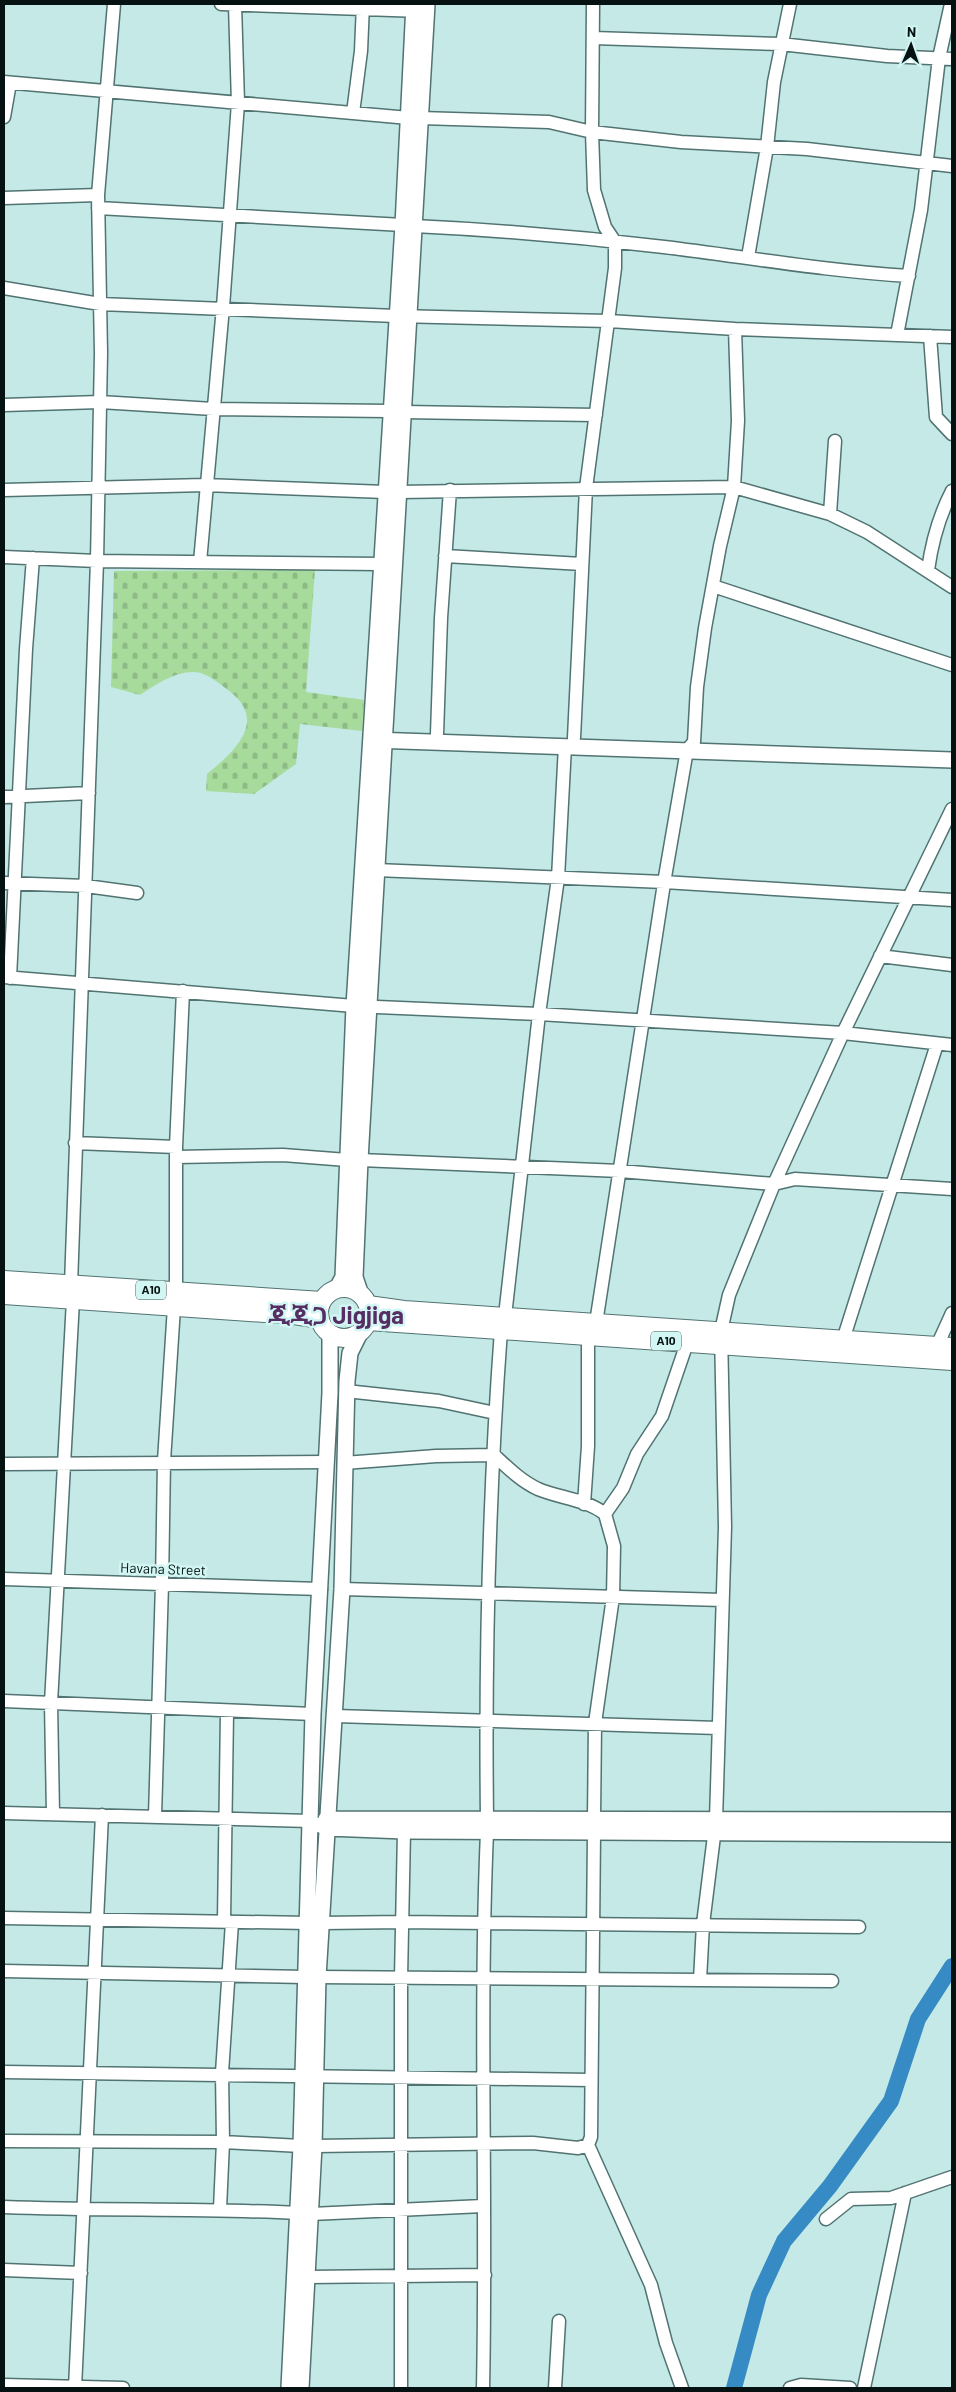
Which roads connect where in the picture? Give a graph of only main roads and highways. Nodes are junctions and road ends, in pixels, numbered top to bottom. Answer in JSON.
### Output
{"nodes":[{"id":1,"x":420,"y":8,"type":"edge"},
{"id":2,"x":392,"y":492,"type":"junction"},
{"id":3,"x":378,"y":735,"type":"junction"},
{"id":4,"x":570,"y":742,"type":"junction"},
{"id":5,"x":691,"y":746,"type":"junction"},
{"id":6,"x":952,"y":749,"type":"edge"},
{"id":7,"x":952,"y":760,"type":"edge"},
{"id":8,"x":361,"y":1006,"type":"junction"},
{"id":9,"x":353,"y":1160,"type":"junction"},
{"id":10,"x":4,"y":1280,"type":"edge"},
{"id":11,"x":72,"y":1292,"type":"junction"},
{"id":12,"x":4,"y":1295,"type":"edge"},
{"id":13,"x":329,"y":1295,"type":"junction"},
{"id":14,"x":175,"y":1300,"type":"junction"},
{"id":15,"x":364,"y":1314,"type":"junction"},
{"id":16,"x":325,"y":1326,"type":"junction"},
{"id":17,"x":592,"y":1329,"type":"junction"},
{"id":18,"x":721,"y":1338,"type":"junction"},
{"id":19,"x":944,"y":1347,"type":"edge"},
{"id":20,"x":952,"y":1362,"type":"edge"},
{"id":21,"x":952,"y":1820,"type":"edge"},
{"id":22,"x":310,"y":1821,"type":"junction"},
{"id":23,"x":328,"y":1823,"type":"junction"},
{"id":24,"x":487,"y":1825,"type":"junction"},
{"id":25,"x":715,"y":1826,"type":"junction"},
{"id":26,"x":952,"y":1834,"type":"edge"},
{"id":27,"x":315,"y":1923,"type":"junction"},
{"id":28,"x":304,"y":2213,"type":"junction"},
{"id":29,"x":289,"y":2388,"type":"edge"},
{"id":30,"x":301,"y":2388,"type":"edge"}],
"edges":[{"from":1,"to":2,"type":"main road"},
{"from":2,"to":3,"type":"main road"},
{"from":2,"to":3,"type":"main road"},
{"from":3,"to":4,"type":"main road"},
{"from":3,"to":4,"type":"main road"},
{"from":3,"to":8,"type":"main road"},
{"from":3,"to":8,"type":"main road"},
{"from":4,"to":5,"type":"main road"},
{"from":5,"to":6,"type":"main road"},
{"from":5,"to":7,"type":"main road"},
{"from":8,"to":9,"type":"main road"},
{"from":9,"to":13,"type":"main road"},
{"from":9,"to":15,"type":"main road"},
{"from":10,"to":11,"type":"highway","number":"A10"},
{"from":11,"to":12,"type":"highway","number":"A10"},
{"from":11,"to":14,"type":"highway","number":"A10"},
{"from":13,"to":14,"type":"highway","number":"A10"},
{"from":13,"to":15,"type":"highway","number":"A10"},
{"from":13,"to":16,"type":"highway"},
{"from":14,"to":16,"type":"highway","number":"A10"},
{"from":15,"to":16,"type":"highway","number":"A10"},
{"from":15,"to":17,"type":"highway","number":"A10"},
{"from":15,"to":23,"type":"main road"},
{"from":16,"to":22,"type":"main road"},
{"from":17,"to":18,"type":"highway","number":"A10"},
{"from":17,"to":18,"type":"highway","number":"A10"},
{"from":18,"to":19,"type":"highway","number":"A10"},
{"from":18,"to":20,"type":"highway","number":"A10"},
{"from":21,"to":25,"type":"main road"},
{"from":22,"to":23,"type":"main road"},
{"from":22,"to":27,"type":"main road"},
{"from":23,"to":24,"type":"main road"},
{"from":23,"to":24,"type":"main road"},
{"from":23,"to":27,"type":"main road"},
{"from":24,"to":25,"type":"main road"},
{"from":25,"to":26,"type":"main road"},
{"from":27,"to":28,"type":"main road"},
{"from":28,"to":29,"type":"main road"},
{"from":28,"to":30,"type":"main road"}]}
